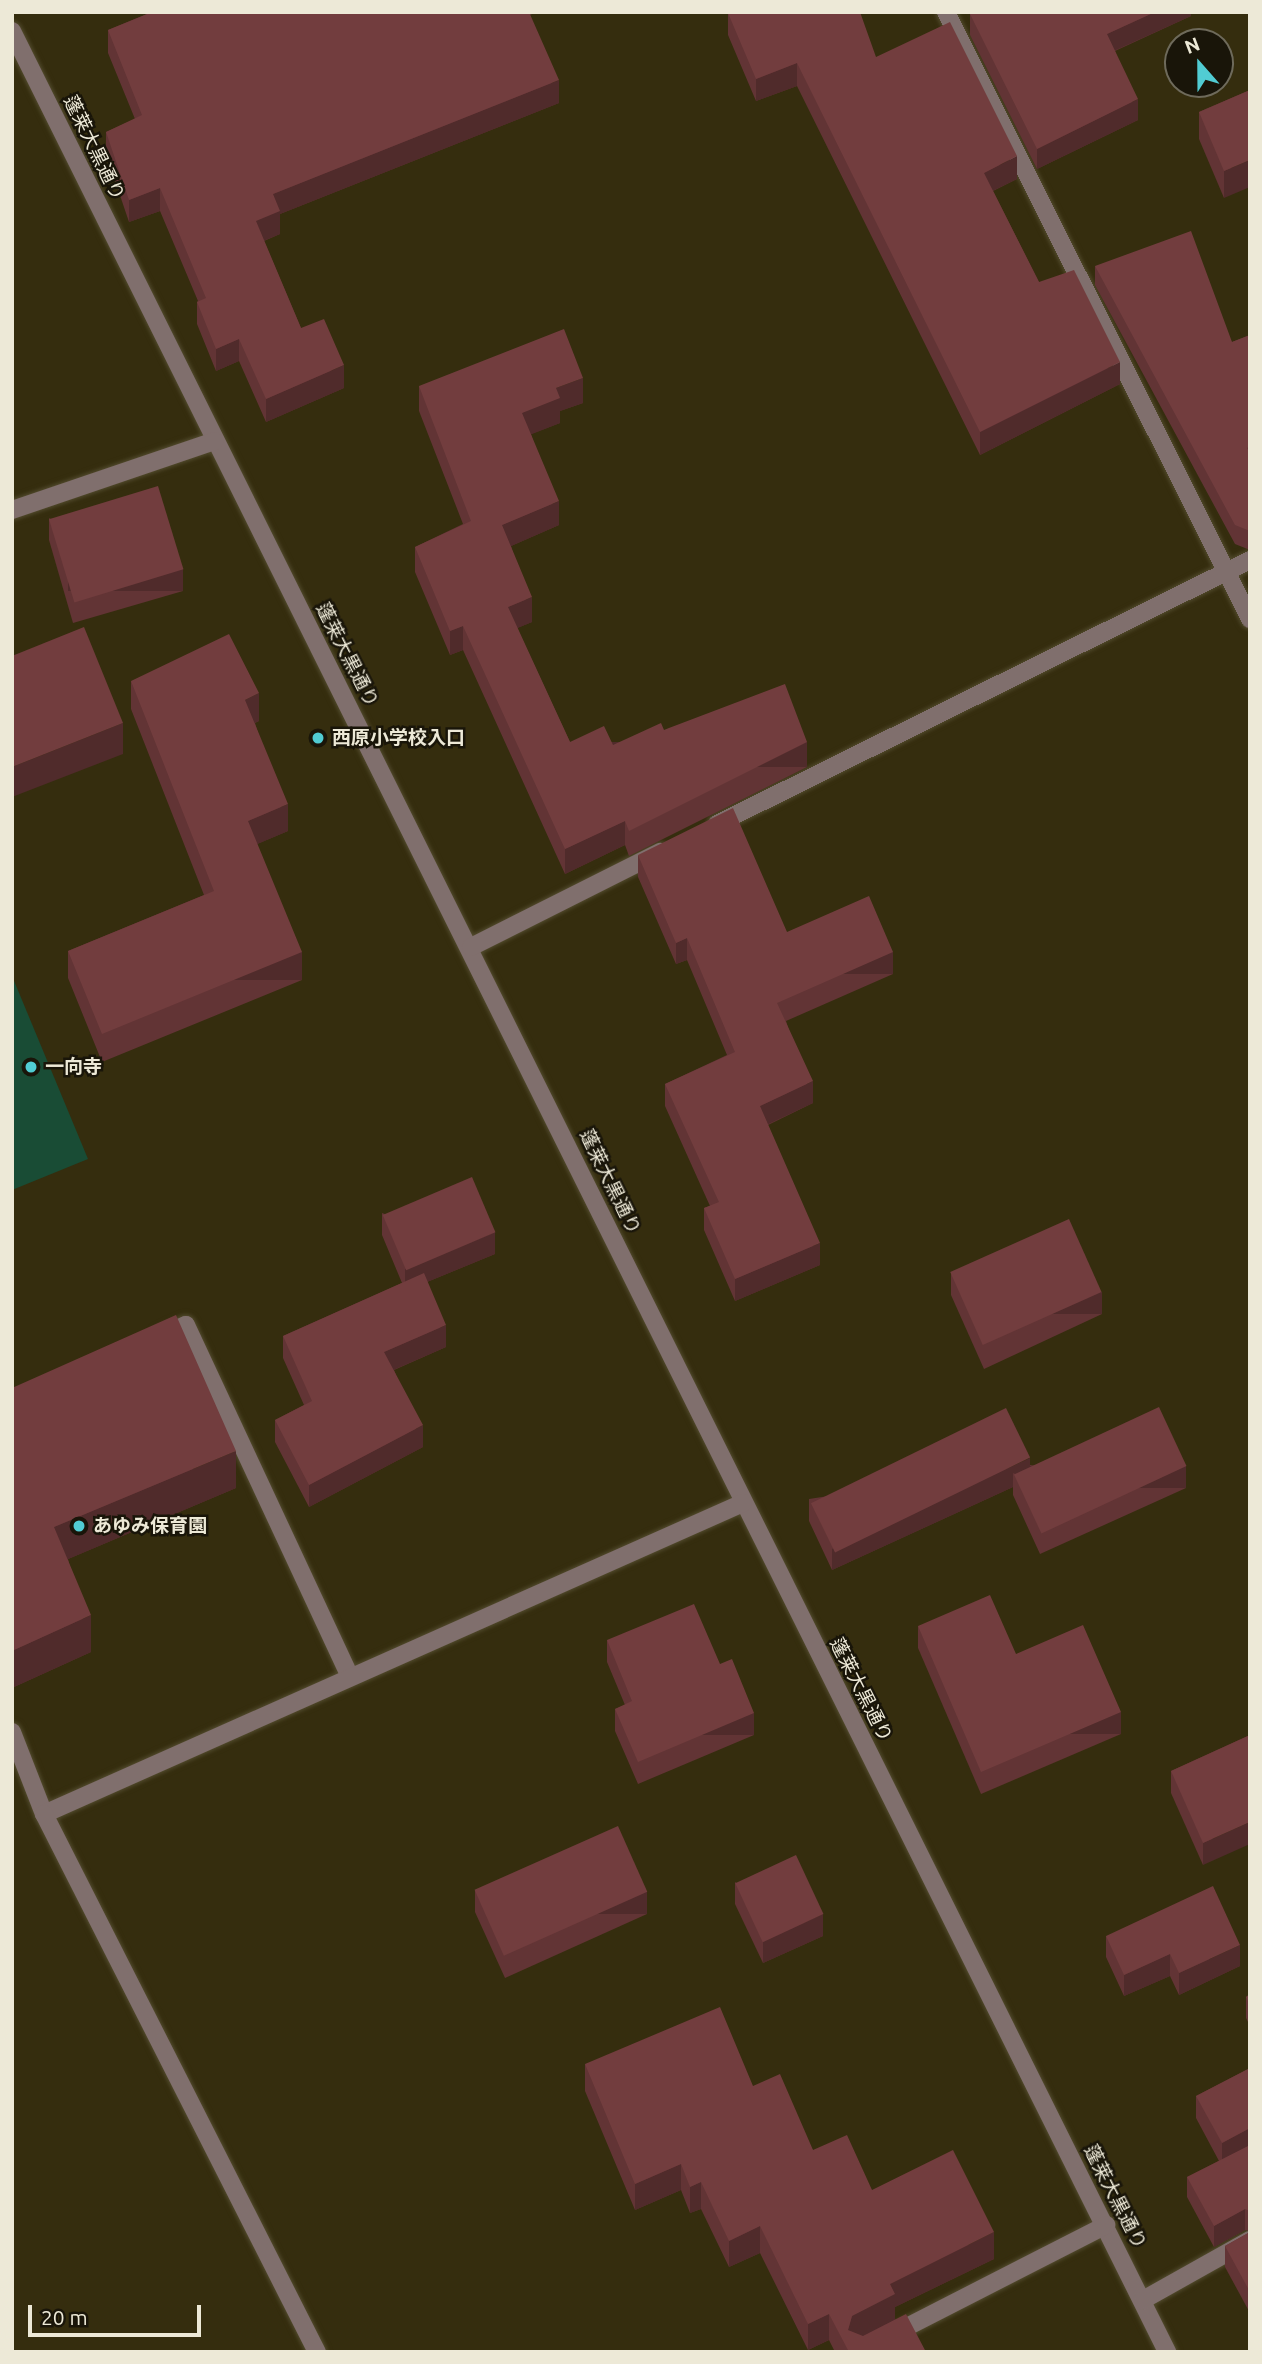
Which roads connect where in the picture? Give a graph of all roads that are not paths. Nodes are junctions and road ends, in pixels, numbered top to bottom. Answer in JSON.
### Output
{"nodes":[{"id":1,"x":946,"y":12,"type":"edge"},
{"id":2,"x":12,"y":31,"type":"edge"},
{"id":3,"x":215,"y":441,"type":"junction"},
{"id":4,"x":12,"y":510,"type":"edge"},
{"id":5,"x":1250,"y":560,"type":"edge"},
{"id":6,"x":1225,"y":570,"type":"junction"},
{"id":7,"x":1250,"y":619,"type":"edge"},
{"id":8,"x":471,"y":947,"type":"junction"},
{"id":9,"x":136,"y":1347,"type":"edge"},
{"id":10,"x":743,"y":1503,"type":"junction"},
{"id":11,"x":349,"y":1675,"type":"junction"},
{"id":12,"x":12,"y":1732,"type":"edge"},
{"id":13,"x":44,"y":1814,"type":"junction"},
{"id":14,"x":1106,"y":2225,"type":"junction"},
{"id":15,"x":1250,"y":2240,"type":"edge"},
{"id":16,"x":1143,"y":2300,"type":"junction"},
{"id":17,"x":317,"y":2352,"type":"edge"},
{"id":18,"x":858,"y":2352,"type":"edge"},
{"id":19,"x":1167,"y":2352,"type":"edge"}],
"edges":[{"from":1,"to":6,"type":"street"},
{"from":2,"to":3,"type":"street","name":"蓬莱大黒通り"},
{"from":3,"to":4,"type":"street"},
{"from":3,"to":8,"type":"street","name":"蓬莱大黒通り"},
{"from":5,"to":6,"type":"street"},
{"from":6,"to":7,"type":"street"},
{"from":6,"to":8,"type":"street"},
{"from":8,"to":10,"type":"street","name":"蓬莱大黒通り"},
{"from":9,"to":11,"type":"street"},
{"from":10,"to":11,"type":"street"},
{"from":10,"to":14,"type":"street","name":"蓬莱大黒通り"},
{"from":11,"to":13,"type":"street"},
{"from":12,"to":13,"type":"street"},
{"from":13,"to":17,"type":"street"},
{"from":14,"to":16,"type":"street","name":"蓬莱大黒通り"},
{"from":14,"to":18,"type":"street"},
{"from":15,"to":16,"type":"street"},
{"from":16,"to":19,"type":"street","name":"蓬莱大黒通り"}]}
